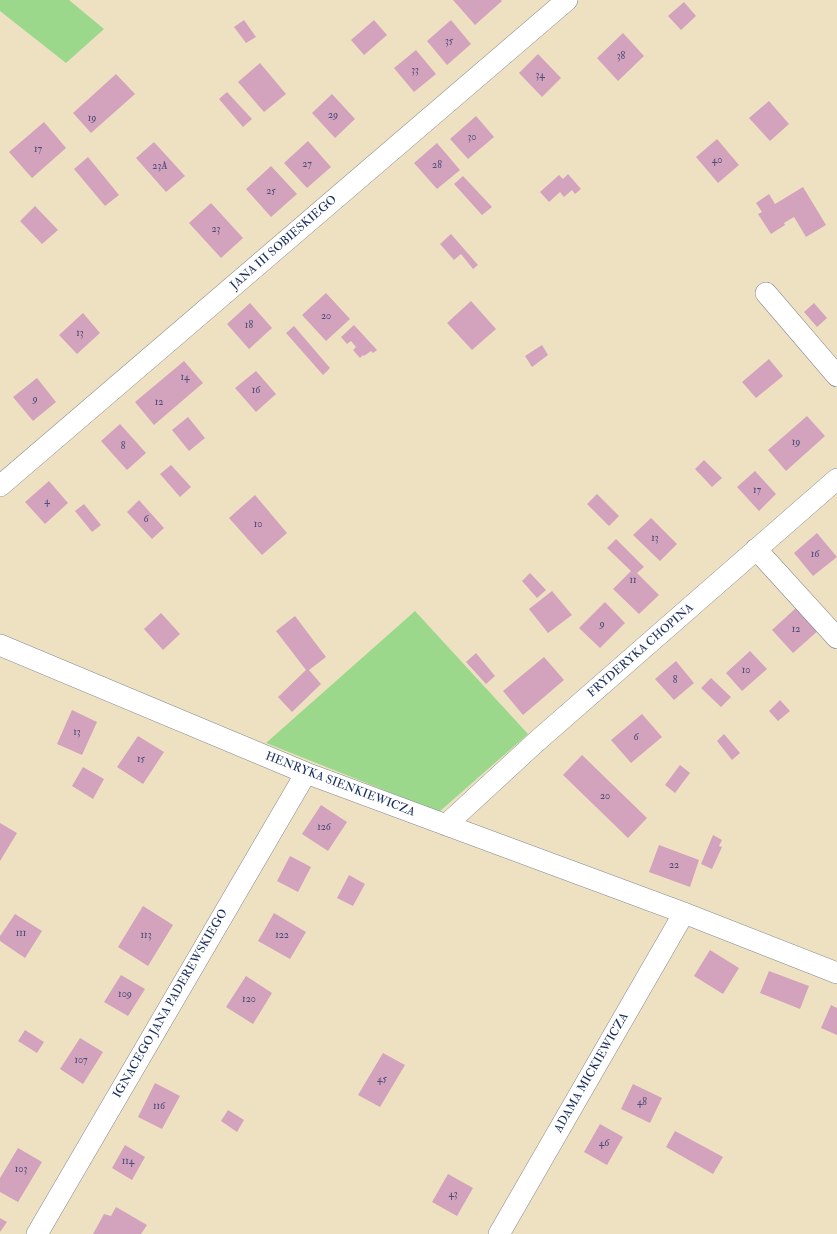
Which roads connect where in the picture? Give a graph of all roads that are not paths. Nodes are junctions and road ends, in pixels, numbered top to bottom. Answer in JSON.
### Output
{"nodes":[{"id":1,"x":567,"y":0,"type":"edge"},
{"id":2,"x":766,"y":293,"type":"dead end"},
{"id":3,"x":837,"y":376,"type":"edge"},
{"id":4,"x":837,"y":479,"type":"edge"},
{"id":5,"x":0,"y":486,"type":"edge"},
{"id":6,"x":756,"y":549,"type":"junction"},
{"id":7,"x":837,"y":638,"type":"edge"},
{"id":8,"x":0,"y":645,"type":"edge"},
{"id":9,"x":306,"y":773,"type":"junction"},
{"id":10,"x":446,"y":825,"type":"junction"},
{"id":11,"x":684,"y":913,"type":"junction"},
{"id":12,"x":837,"y":973,"type":"edge"},
{"id":13,"x":37,"y":1234,"type":"edge"},
{"id":14,"x":499,"y":1234,"type":"edge"}],
"edges":[{"from":1,"to":5,"type":"street","name":"JANA III SOBIESKIEGO"},
{"from":2,"to":3,"type":"street"},
{"from":4,"to":6,"type":"street","name":"FRYDERYKA CHOPINA"},
{"from":6,"to":7,"type":"street"},
{"from":6,"to":10,"type":"street","name":"FRYDERYKA CHOPINA"},
{"from":8,"to":9,"type":"street","name":"HENRYKA SIENKIEWICZA"},
{"from":9,"to":10,"type":"street","name":"HENRYKA SIENKIEWICZA"},
{"from":9,"to":13,"type":"street","name":"IGNACEGO JANA PADEREWSKIEGO"},
{"from":10,"to":11,"type":"street","name":"HENRYKA SIENKIEWICZA"},
{"from":11,"to":12,"type":"street","name":"HENRYKA SIENKIEWICZA"},
{"from":11,"to":14,"type":"street","name":"ADAMA MICKIEWICZA"}]}
